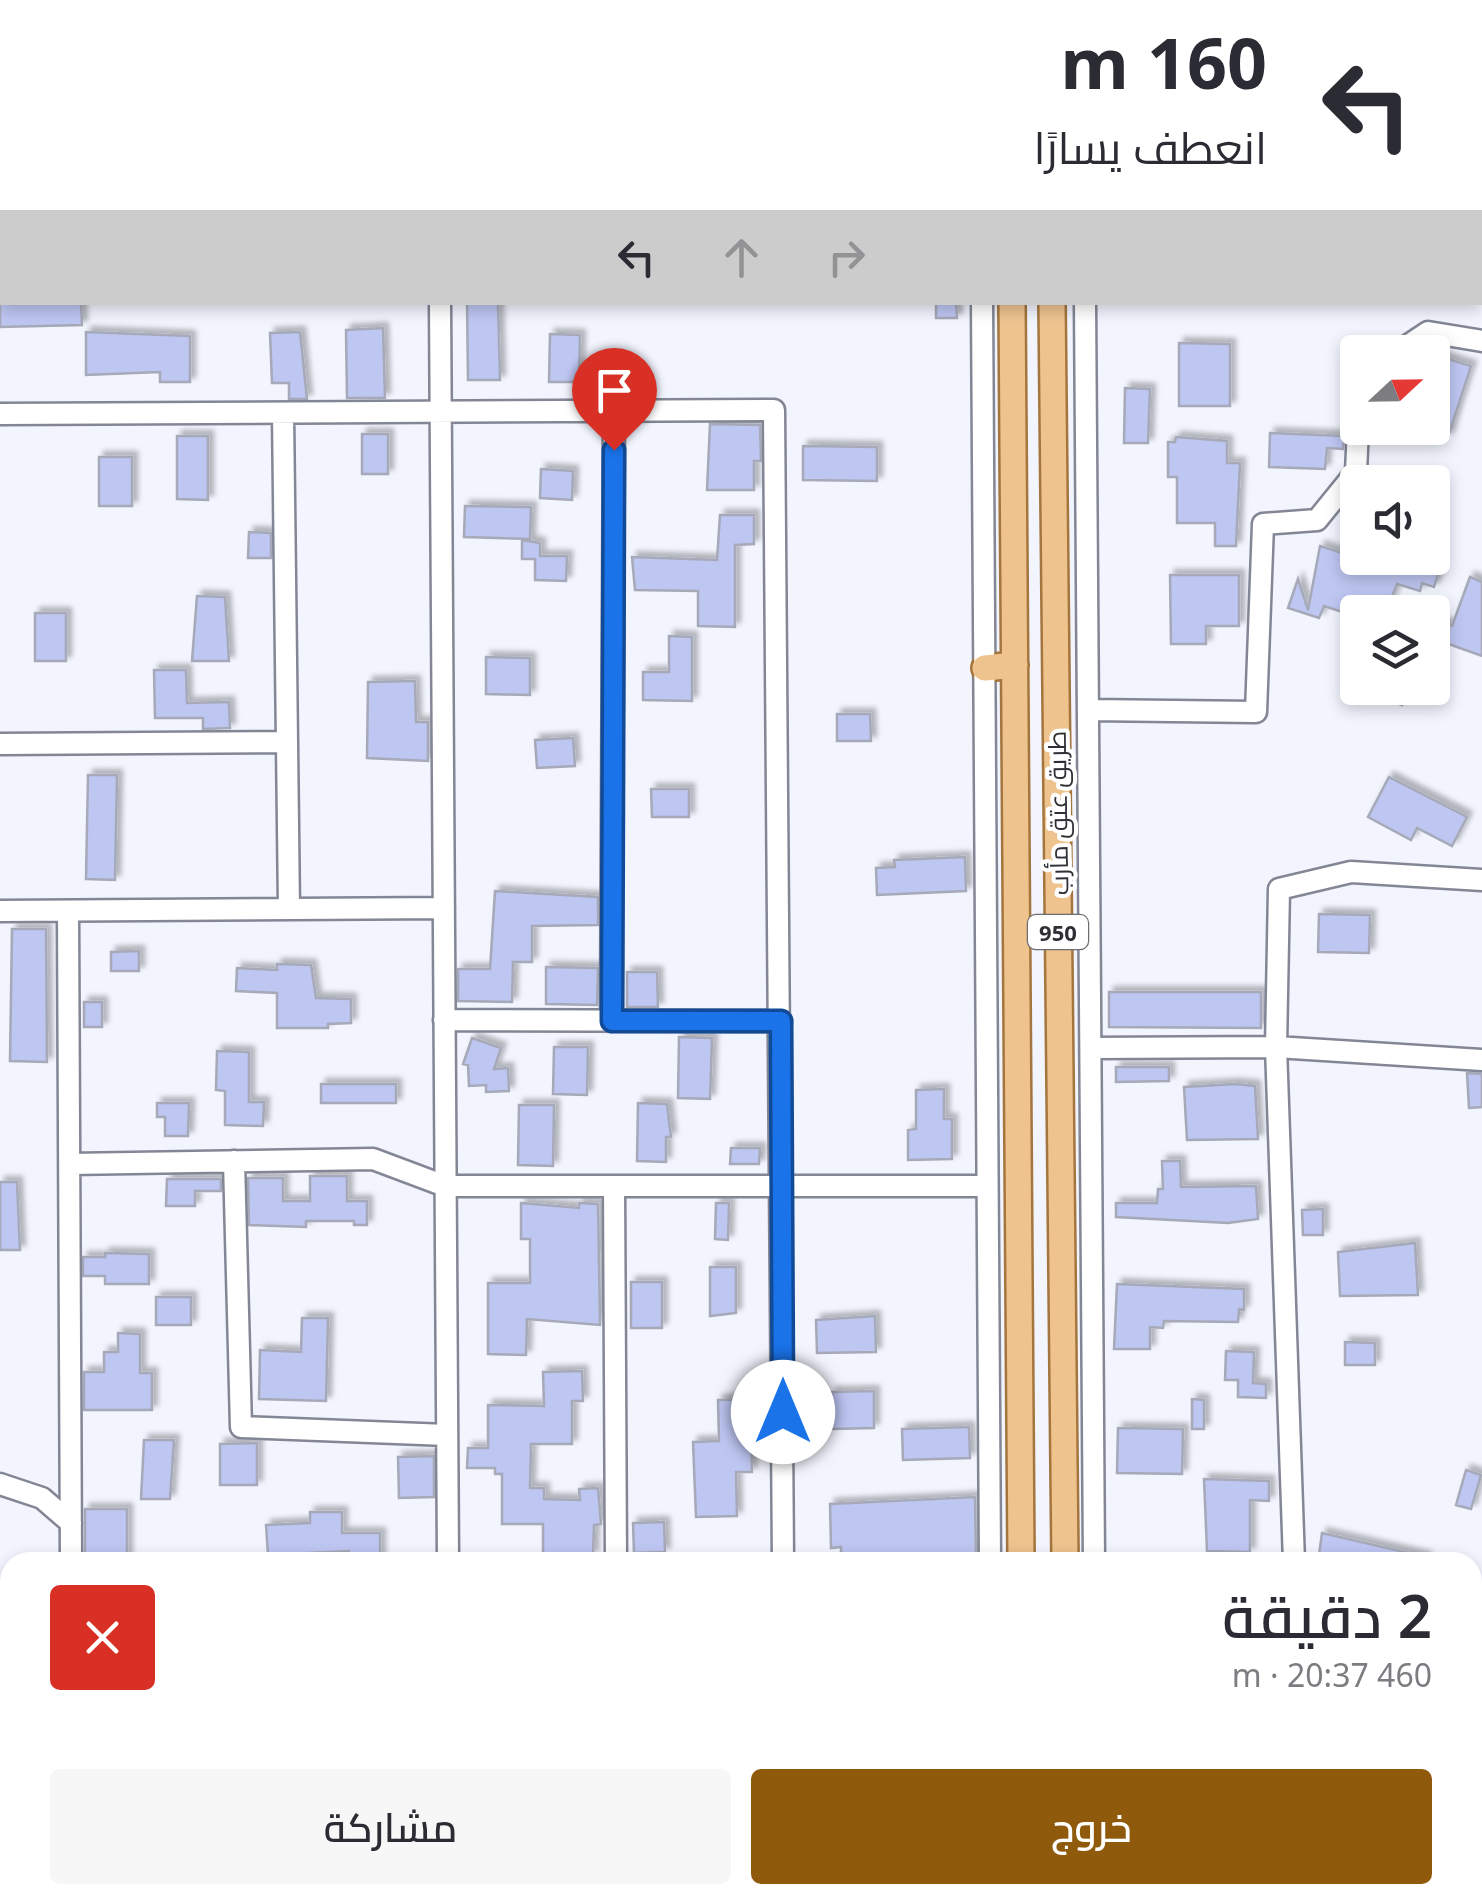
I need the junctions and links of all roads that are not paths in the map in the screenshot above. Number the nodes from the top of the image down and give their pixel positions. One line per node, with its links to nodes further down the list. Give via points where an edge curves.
1 (440, 305): 9 (street)
2 (982, 305): 16 (street)
3 (1012, 305): 14 (main road, طريق عتق مأرب / 950)
4 (1052, 305): 13 (main road, طريق عتق مأرب / 950)
5 (1086, 305): 17 (street)
6 (1450, 336): 7 (street)
7 (1482, 341)
8 (614, 412): 9 (street); 26 (street); 27 (street, via 774,410)
9 (440, 413): 11 (street); 21 (street)
10 (0, 414): 11 (street)
11 (283, 414): 18 (street)
12 (1357, 445): 17 (street, via 1356,472 1317,520 1263,524 1256,712)
13 (1054, 558): 14 (main road); 46 (main road, طريق عتق مأرب / 950)
14 (1014, 562): 15 (main road, طريق عتق مأرب / 950)
15 (1015, 666): 16 (main road); 45 (main road, طريق عتق مأرب / 950)
16 (984, 668): 36 (street)
17 (1088, 710): 29 (street)
18 (287, 742): 19 (street); 22 (street)
19 (0, 744)
20 (1482, 880): 28 (street, via 1351,872 1279,889)
21 (444, 908): 22 (street); 25 (street)
22 (289, 909): 23 (street)
23 (68, 911): 24 (street); 32 (street)
24 (0, 912)
25 (444, 1020): 26 (street); 33 (street)
26 (612, 1021): 27 (street)
27 (781, 1021): 35 (street)
28 (1276, 1047): 29 (street); 30 (street); 48 (street)
29 (1092, 1048): 47 (street)
30 (1482, 1060)
31 (234, 1162): 32 (street); 33 (street, via 373,1159); 37 (street, via 240,1428)
32 (70, 1164): 39 (street)
33 (446, 1186): 34 (street); 37 (street)
34 (614, 1186): 35 (street); 42 (street)
35 (783, 1186): 36 (street); 43 (street)
36 (986, 1186): 44 (street)
37 (447, 1435): 41 (street)
38 (0, 1484): 39 (street, via 42,1498)
39 (71, 1523): 40 (street)
40 (72, 1552)
41 (448, 1552)
42 (616, 1552)
43 (783, 1552)
44 (990, 1552)
45 (1021, 1552)
46 (1065, 1552)
47 (1094, 1552)
48 (1294, 1552)

